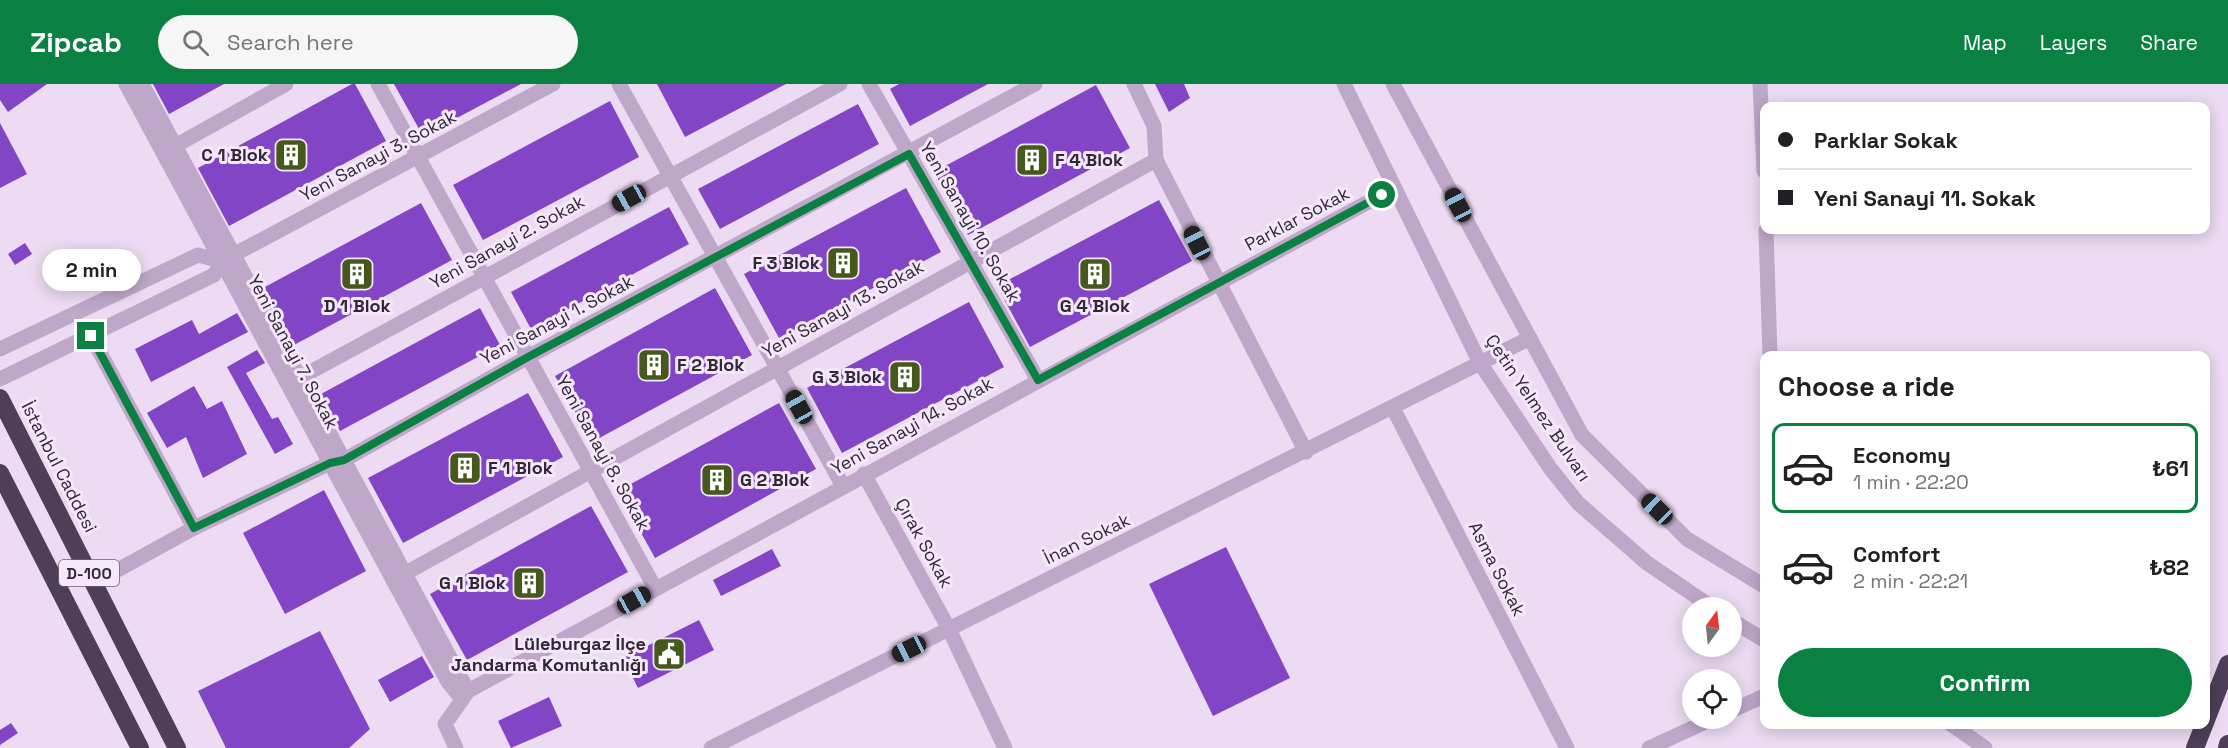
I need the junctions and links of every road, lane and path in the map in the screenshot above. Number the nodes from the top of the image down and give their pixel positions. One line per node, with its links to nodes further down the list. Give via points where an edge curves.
1 (126, 84): 15 (street, Yeni Sanayi 7. Sokak)
2 (142, 84): 15 (street, Yeni Sanayi 7. Sokak)
3 (286, 84): 15 (street)
4 (378, 84): 17 (street, Yeni Sanayi 8. Sokak)
5 (553, 84): 17 (street, Yeni Sanayi 3. Sokak)
6 (619, 84): 19 (street)
7 (840, 84): 19 (street, Yeni Sanayi 2. Sokak)
8 (869, 84): 16 (street, Yeni Sanayi 10. Sokak)
9 (1035, 84): 16 (street, Yeni Sanayi 1. Sokak)
10 (1134, 84): 18 (street, via 1154,126)
11 (1344, 84): 20 (street, Çetin Yelmez Bulvarı)
12 (1394, 84): 28 (street, Çetin Yelmez Bulvarı)
13 (1760, 84): 14 (street)
14 (1761, 102)
15 (169, 149): 23 (street, Yeni Sanayi 7. Sokak)
16 (909, 154): 22 (street, Yeni Sanayi 1. Sokak); 24 (street, Yeni Sanayi 10. Sokak)
17 (418, 156): 23 (street, Yeni Sanayi 3. Sokak); 25 (street, Yeni Sanayi 8. Sokak)
18 (1155, 160): 24 (street, Yeni Sanayi 13. Sokak); 26 (street)
19 (670, 176): 22 (street); 25 (street, Yeni Sanayi 2. Sokak)
20 (1394, 188): 26 (street, Parklar Sokak); 32 (street, Çetin Yelmez Bulvarı)
21 (1766, 234): 30 (street)
22 (716, 257): 31 (street, Yeni Sanayi 1. Sokak); 33 (street)
23 (228, 258): 27 (street, Yeni Sanayi 3. Sokak, via 214,275); 29 (street, via 198,255); 36 (street, Yeni Sanayi 7. Sokak)
24 (970, 262): 33 (street, Yeni Sanayi 13. Sokak); 35 (street, Yeni Sanayi 10. Sokak)
25 (484, 277): 31 (street, Yeni Sanayi 8. Sokak); 36 (street, Yeni Sanayi 2. Sokak)
26 (1218, 284): 35 (street, Yeni Sanayi 14. Sokak); 39 (street)
27 (91, 336): 34 (street, Yeni Sanayi 3. Sokak); 45 (street)
28 (1530, 338): 32 (street, İnan Sokak); 48 (street, Çetin Yelmez Bulvarı, via 1582,435 1687,539)
29 (0, 349)
30 (1770, 351)
31 (528, 357): 40 (street, Yeni Sanayi 1. Sokak); 41 (street, Yeni Sanayi 8. Sokak)
32 (1480, 363): 38 (street, İnan Sokak); 50 (street, Çetin Yelmez Bulvarı, via 1578,503 1647,562)
33 (777, 368): 41 (street, Yeni Sanayi 13. Sokak); 44 (street)
34 (0, 379)
35 (1038, 380): 43 (street, Yeni Sanayi 14. Sokak)
36 (294, 382): 40 (street, Yeni Sanayi 7. Sokak)
37 (0, 398): 47 (highway, İstanbul Caddesi / D-100)
38 (1393, 408): 39 (street, İnan Sokak); 67 (street, Asma Sokak)
39 (1305, 452): 52 (street, İnan Sokak)
40 (337, 461): 45 (street, Yeni Sanayi 1. Sokak); 46 (street, Yeni Sanayi 7. Sokak)
41 (590, 471): 46 (street, Yeni Sanayi 13. Sokak); 49 (street, Yeni Sanayi 8. Sokak)
42 (0, 473): 62 (highway, D-100)
43 (864, 474): 44 (street, Yeni Sanayi 14. Sokak); 52 (street, Çırak Sokak)
44 (843, 486): 49 (street, Yeni Sanayi 14. Sokak)
45 (194, 528): 47 (street, Yeni Sanayi 1. Sokak)
46 (399, 577): 55 (street, Yeni Sanayi 7. Sokak)
47 (94, 583): 63 (highway, İstanbul Caddesi / D-100)
48 (1760, 584)
49 (654, 588): 55 (street, Yeni Sanayi 14. Sokak)
50 (1697, 597)
51 (1742, 627): 53 (street)
52 (949, 630): 65 (street, İnan Sokak); 66 (street, Çırak Sokak)
53 (1760, 638)
54 (2228, 664): 58 (highway)
55 (465, 695): 64 (street, via 446,724)
56 (1760, 698): 57 (street)
57 (1742, 706)
58 (2210, 710)
59 (1690, 729): 68 (street)
60 (1958, 729): 69 (street)
61 (2202, 729): 70 (highway)
62 (140, 748)
63 (177, 748)
64 (456, 748)
65 (711, 748)
66 (1005, 748)
67 (1567, 748)
68 (1649, 748)
69 (1985, 748)
70 (2195, 748)

